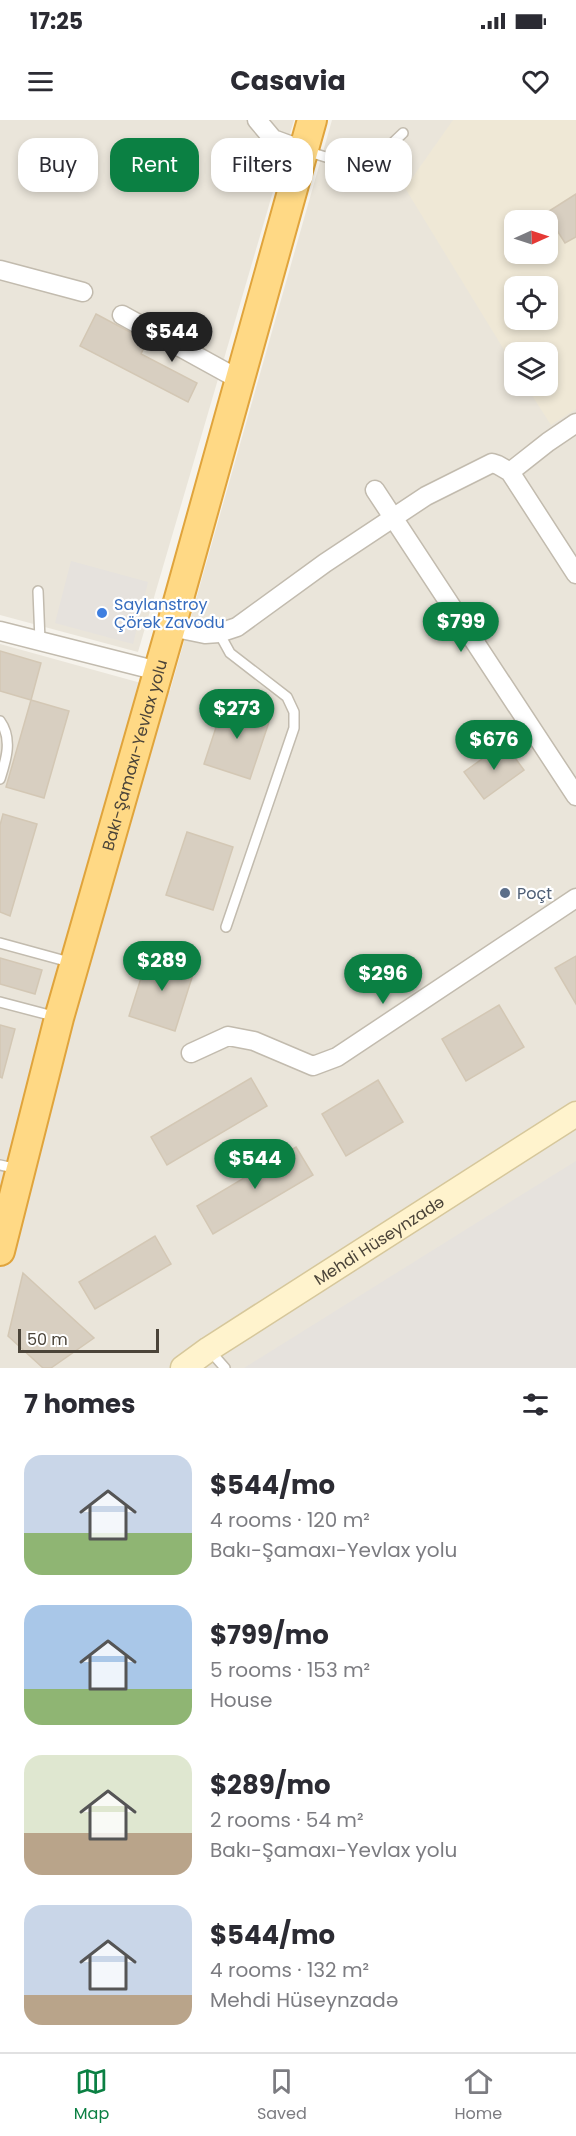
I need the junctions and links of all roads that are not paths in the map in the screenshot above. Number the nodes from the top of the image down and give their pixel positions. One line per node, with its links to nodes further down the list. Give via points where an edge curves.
1 (257, 120): 4 (street)
2 (312, 120): 5 (highway, Bakı-Şamaxı-Yevlax yolu)
3 (403, 133): 6 (lane, via 381,154 355,161 342,162)
4 (272, 138)
5 (307, 138)
6 (313, 153)
7 (291, 192): 11 (highway, Bakı-Şamaxı-Yevlax yolu)
8 (0, 270): 9 (street)
9 (83, 292)
10 (122, 315): 11 (street)
11 (240, 380): 18 (highway, Bakı-Şamaxı-Yevlax yolu)
12 (576, 423): 13 (street)
13 (510, 472): 15 (street, via 492,463 483,466); 16 (street)
14 (375, 490): 15 (street)
15 (393, 518): 20 (street, via 237,627); 25 (street)
16 (576, 574)
17 (38, 591): 21 (lane)
18 (171, 627): 20 (street); 22 (highway, Bakı-Şamaxı-Yevlax yolu)
19 (0, 631): 21 (street)
20 (219, 633): 27 (lane, via 230,653 286,697 294,712 294,728)
21 (40, 641): 22 (street)
22 (158, 671): 29 (highway, Bakı-Şamaxı-Yevlax yolu)
23 (0, 721): 24 (lane, via 8,753)
24 (0, 779)
25 (576, 796)
26 (576, 898): 32 (street, via 337,1057 313,1066 254,1041 228,1036)
27 (226, 927)
28 (0, 943): 29 (lane)
29 (75, 964): 31 (highway, Bakı-Şamaxı-Yevlax yolu)
30 (0, 1002): 31 (lane)
31 (59, 1017): 34 (highway, Bakı-Şamaxı-Yevlax yolu)
32 (191, 1053)
33 (576, 1114): 36 (main road, Mehdi Hüseynzadə)
34 (10, 1167): 35 (highway, Bakı-Şamaxı-Yevlax yolu)
35 (0, 1251)
36 (209, 1349): 37 (main road, Mehdi Hüseynzadə); 38 (lane)
37 (183, 1368)
38 (225, 1368)

